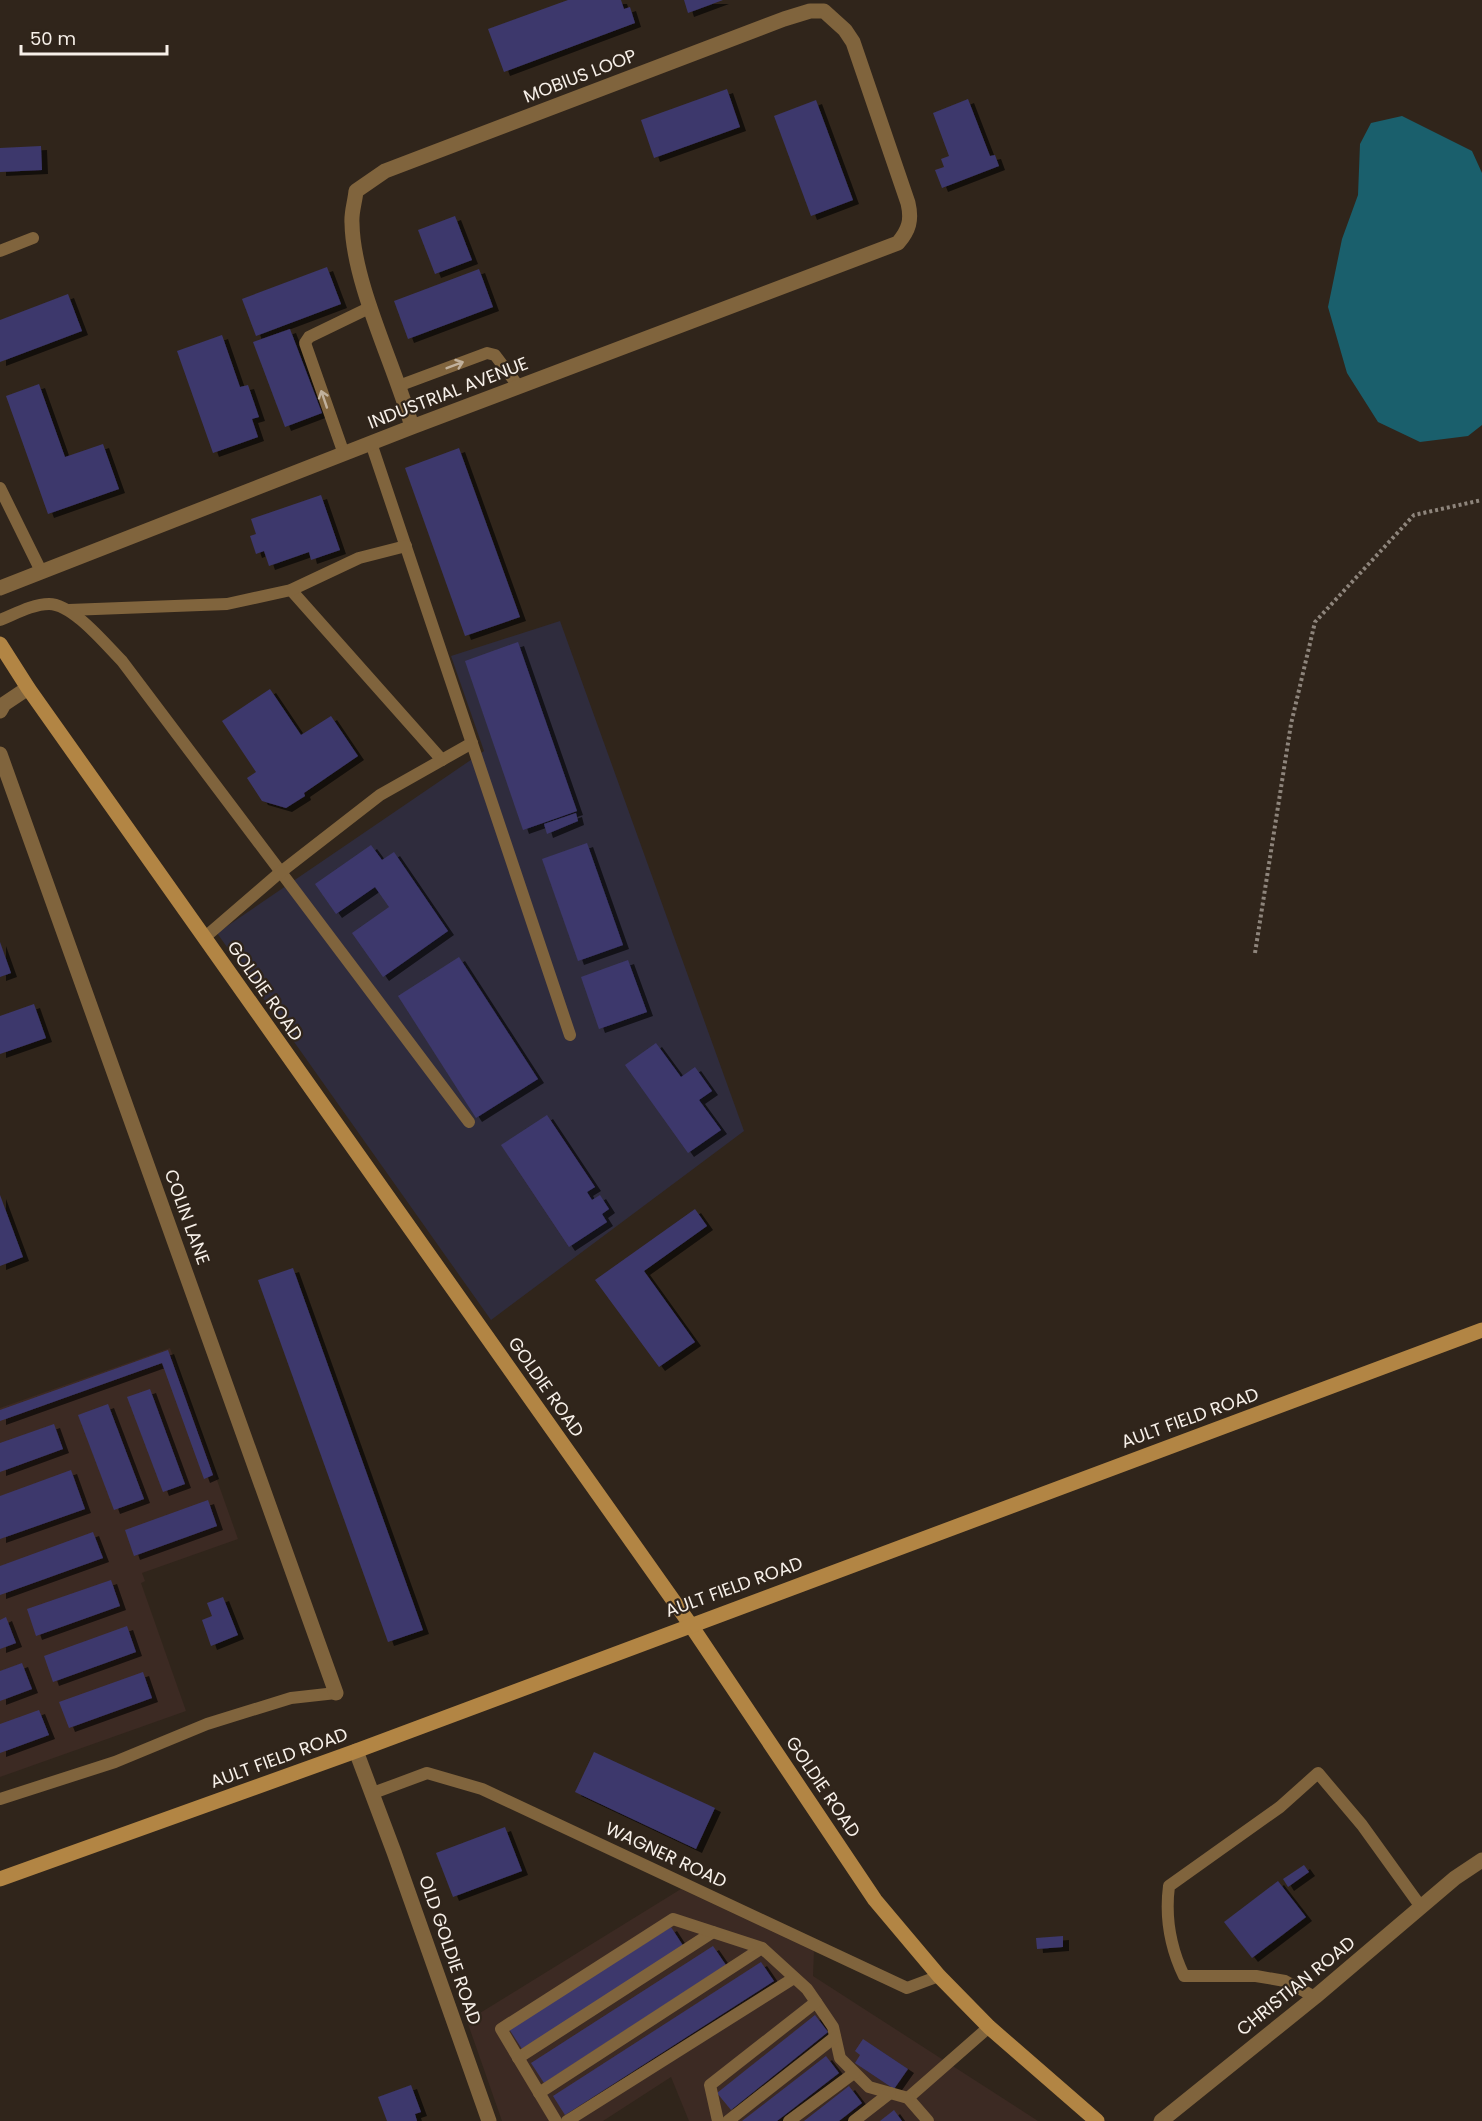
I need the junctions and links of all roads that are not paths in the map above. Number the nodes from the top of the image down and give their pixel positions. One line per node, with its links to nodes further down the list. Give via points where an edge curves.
1 (907, 233): 4 (street, MOBIUS LOOP, via 911,218 908,203 853,42 836,18 824,11 810,11 385,171 356,191 351,223); 6 (street, INDUSTRIAL AVENUE, via 898,243 879,252)
2 (33, 238): 3 (lane)
3 (0, 251)
4 (371, 308): 5 (street, MOBIUS LOOP); 9 (lane, one-way to 4, via 305,344 309,336)
5 (401, 386): 6 (lane, one-way to 6, via 487,353 495,355); 7 (street, MOBIUS LOOP)
6 (519, 387): 7 (street, INDUSTRIAL AVENUE)
7 (412, 427): 8 (street, INDUSTRIAL AVENUE)
8 (371, 443): 9 (street, INDUSTRIAL AVENUE); 11 (lane)
9 (344, 454): 12 (street, INDUSTRIAL AVENUE)
10 (0, 488): 12 (lane)
11 (406, 546): 14 (lane, via 359,558); 20 (lane)
12 (41, 572): 13 (street, INDUSTRIAL AVENUE)
13 (0, 588)
14 (291, 590): 15 (lane, via 228,604); 22 (lane)
15 (69, 610): 16 (lane, via 51,604 28,608); 23 (lane, via 122,661)
16 (0, 620)
17 (0, 644): 18 (street, GOLDIE ROAD)
18 (28, 688): 19 (street); 24 (street, GOLDIE ROAD)
19 (0, 711)
20 (472, 743): 22 (lane); 25 (lane)
21 (0, 754): 29 (street, COLIN LANE)
22 (442, 760): 23 (lane, via 380,795)
23 (281, 872): 24 (lane); 26 (lane)
24 (204, 938): 28 (street, GOLDIE ROAD)
25 (570, 1035)
26 (469, 1122)
27 (1482, 1330): 28 (street, AULT FIELD ROAD)
28 (690, 1624): 30 (street, AULT FIELD ROAD); 38 (street, GOLDIE ROAD, via 875,1900)
29 (336, 1693): 32 (lane, via 291,1698 207,1724 115,1762)
30 (356, 1751): 31 (street); 34 (street, AULT FIELD ROAD)
31 (373, 1793): 38 (lane, WAGNER ROAD, via 427,1773 482,1789 907,1989); 49 (street, OLD GOLDIE ROAD)
32 (0, 1799)
33 (1482, 1860): 35 (street, CHRISTIAN ROAD)
34 (0, 1879)
35 (1421, 1907): 40 (street, CHRISTIAN ROAD); 40 (lane, via 1362,1825 1318,1773 1280,1807 1169,1886 1166,1906 1175,1957 1184,1976 1256,1976 1285,1981)
36 (713, 1932): 37 (lane); 44 (lane); 44 (lane, via 673,1919 501,2029)
37 (762, 1948): 39 (lane); 46 (lane)
38 (939, 1976): 42 (street, GOLDIE ROAD)
39 (794, 1978): 41 (lane); 51 (lane)
40 (1315, 1997): 58 (street, CHRISTIAN ROAD)
41 (816, 2002): 43 (lane, via 833,2027); 52 (lane, via 710,2085)
42 (989, 2027): 48 (lane); 57 (street, GOLDIE ROAD)
43 (835, 2037): 45 (lane, via 840,2058); 53 (lane)
44 (518, 2058): 46 (lane)
45 (854, 2073): 47 (lane, via 869,2087); 54 (lane)
46 (539, 2093): 50 (lane)
47 (890, 2093): 48 (lane); 55 (lane)
48 (908, 2098): 56 (lane)
49 (489, 2121)
50 (556, 2121)
51 (567, 2121)
52 (718, 2121)
53 (728, 2121)
54 (789, 2121)
55 (854, 2121)
56 (927, 2121)
57 (1097, 2121)
58 (1161, 2121)

